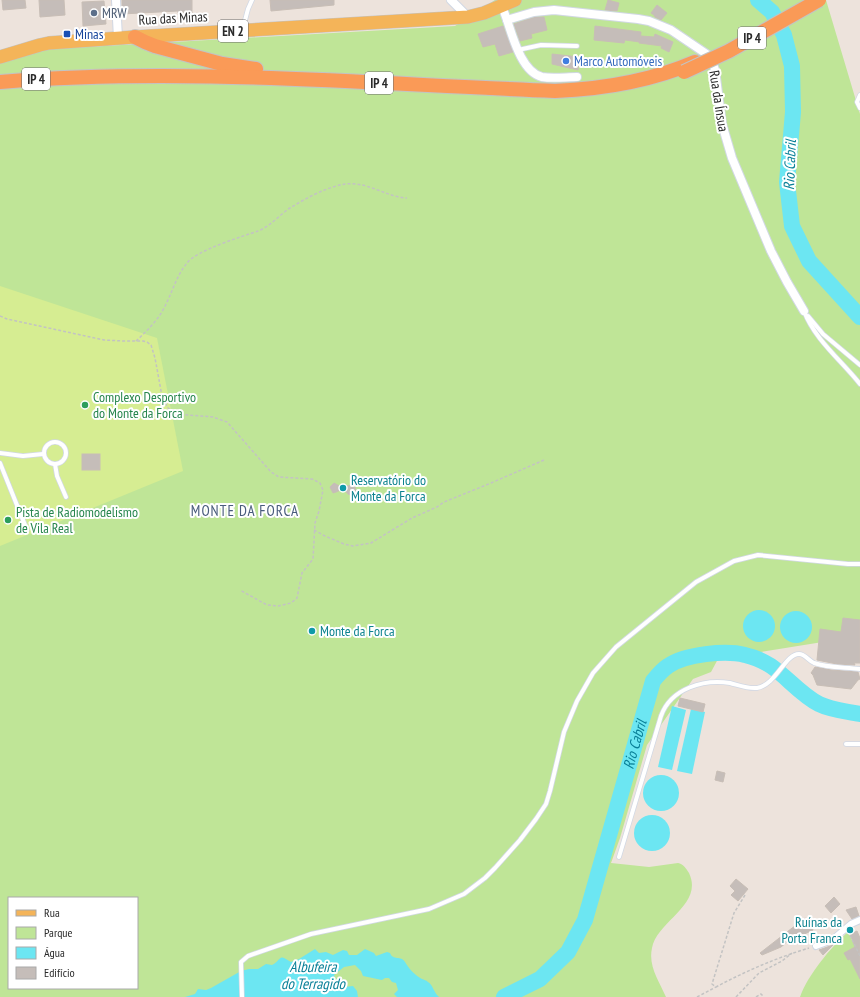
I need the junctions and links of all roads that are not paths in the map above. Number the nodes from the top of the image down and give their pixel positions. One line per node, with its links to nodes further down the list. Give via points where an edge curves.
1 (116, 0): 12 (street)
2 (252, 0): 10 (lane)
3 (451, 0): 8 (street)
4 (515, 0): 7 (main road, Rua das Minas / EN 2)
5 (807, 0): 16 (highway, IP 4)
6 (819, 0): 16 (highway, IP 4, bridge, via 729,51)
7 (502, 6): 8 (main road, Rua das Minas / EN 2); 9 (street)
8 (468, 17): 10 (main road, Rua das Minas / EN 2)
9 (507, 20): 14 (street); 23 (street, Rua da Ínsua, via 534,12 554,10 638,19 671,30 708,55 716,70 722,124 732,158 771,251)
10 (242, 31): 11 (main road, Rua das Minas / EN 2)
11 (135, 37): 12 (main road, Rua das Minas / EN 2); 19 (highway, via 155,46 234,66)
12 (118, 38): 15 (main road, Rua das Minas / EN 2, via 40,45)
13 (577, 46): 14 (lane, via 541,45)
14 (518, 50): 17 (street, via 525,63 539,75 549,78)
15 (0, 57)
16 (683, 70): 19 (highway, IP 4, via 598,88 555,91); 20 (highway, IP 4, via 624,90 564,97 152,82 65,84)
17 (577, 77)
18 (0, 82): 19 (highway, IP 4, via 94,76 193,76)
19 (387, 84)
20 (0, 89)
21 (860, 95): 22 (lane, via 856,102)
22 (860, 108)
23 (804, 311): 24 (lane, via 823,334); 25 (lane, via 819,338)
24 (860, 365)
25 (860, 384)
26 (0, 452): 27 (lane, via 26,456)
27 (43, 454): 29 (lane, via 48,462); 29 (lane, via 44,448 50,442 64,446 66,456 62,462)
28 (0, 463): 31 (lane)
29 (55, 464): 30 (lane)
30 (66, 497)
31 (27, 530)
32 (860, 564): 39 (lane, via 758,555 734,561 696,582 616,646 593,673 577,701 564,732 546,804 524,834 485,878 464,894 429,909 303,936 248,956 242,961 240,968)
33 (860, 669): 36 (lane, via 815,663 800,654 793,656 764,686 755,688 721,682 702,683 686,689 669,702 661,716)
34 (846, 744): 35 (lane)
35 (860, 744)
36 (619, 857)
37 (860, 920): 38 (street, via 832,940)
38 (816, 946)
39 (242, 997)

